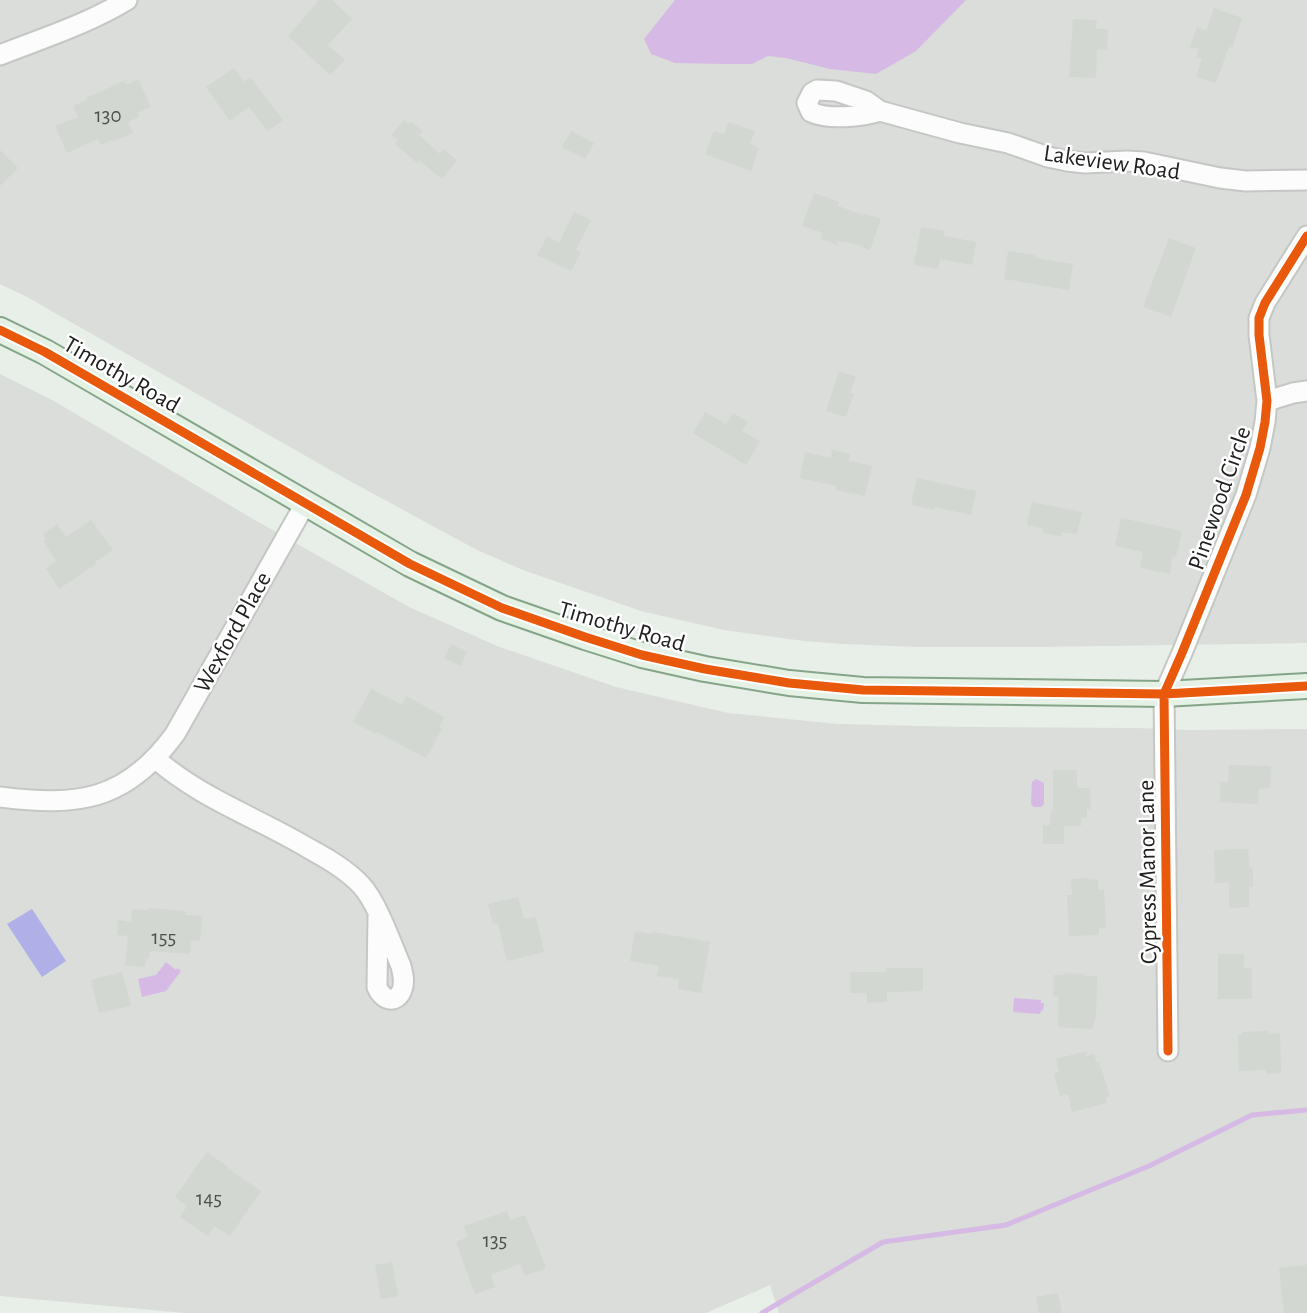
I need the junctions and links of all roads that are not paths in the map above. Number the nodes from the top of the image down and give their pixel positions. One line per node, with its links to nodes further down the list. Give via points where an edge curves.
1 (127, 0): 2 (street, via 81,24)
2 (0, 55)
3 (880, 111): 4 (street, Lakeview Road, via 1067,161 1128,160 1246,181)
4 (1307, 180)
5 (1307, 236): 8 (street, Pinewood Circle, via 1259,318)
6 (0, 330): 9 (main road, Timothy Road)
7 (1307, 391): 8 (street, Pinewood Circle)
8 (1267, 401): 11 (street, Pinewood Circle, via 1246,495)
9 (305, 503): 11 (main road, Timothy Road, via 410,564 502,608 642,655 789,683 863,690); 12 (street, Wexford Place, via 175,734)
10 (1307, 686): 11 (main road, Timothy Road)
11 (1164, 694): 15 (street, Cypress Manor Lane)
12 (156, 759): 13 (street, Wexford Place, via 124,784 95,796 60,801); 14 (street, via 198,789 347,872 370,897)
13 (0, 797)
14 (378, 916)
15 (1168, 1051)

